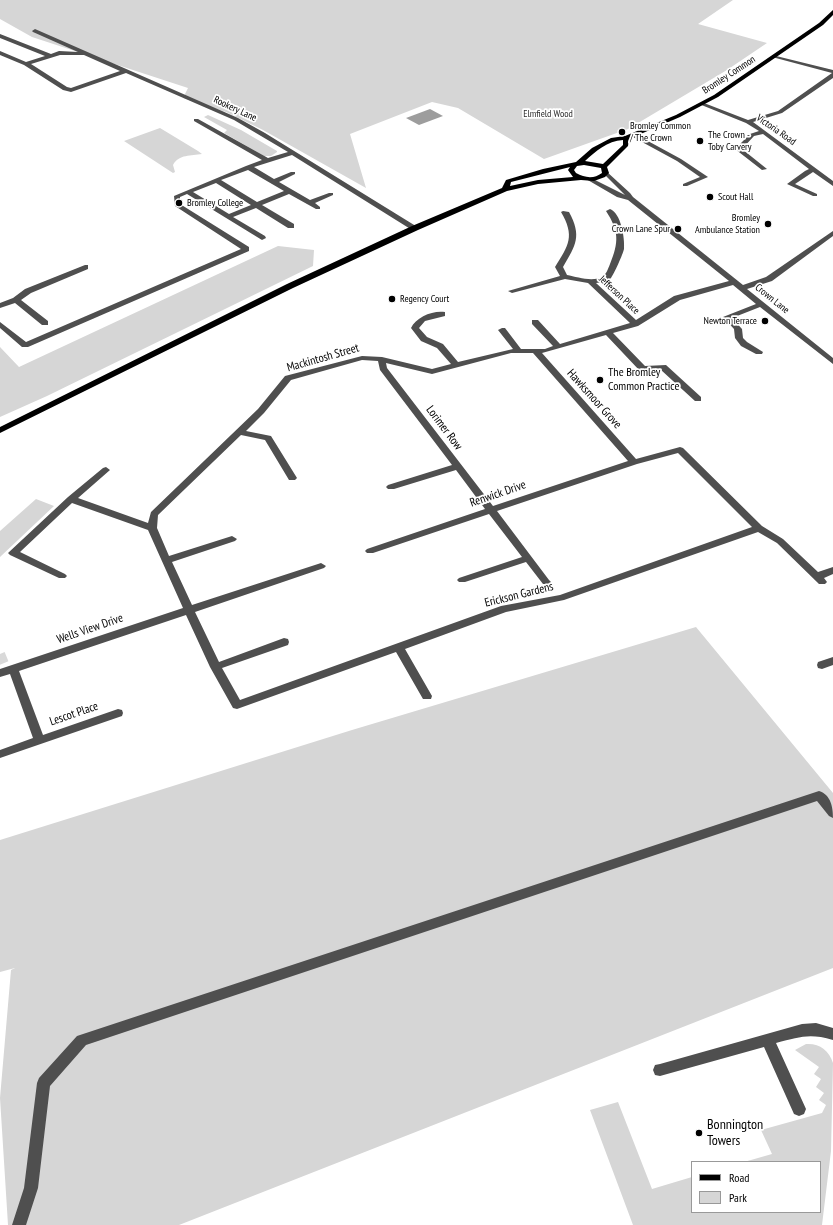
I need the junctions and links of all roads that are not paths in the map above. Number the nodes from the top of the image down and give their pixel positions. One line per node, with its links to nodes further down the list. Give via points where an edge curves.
1 (832, 15): 7 (main road, Bromley Common)
2 (35, 31): 5 (street, Rookery Lane)
3 (0, 36): 6 (street)
4 (0, 53): 8 (street)
5 (87, 54): 6 (street, via 59,53); 9 (street, Rookery Lane)
6 (51, 56): 8 (street)
7 (774, 56): 10 (street); 11 (main road, Bromley Common)
8 (26, 64): 9 (street, via 71,90)
9 (125, 71): 17 (street, Rookery Lane, via 236,119)
10 (833, 73): 13 (street, via 780,112)
11 (702, 104): 13 (street, Victoria Road); 15 (main road, Bromley Common)
12 (196, 120): 18 (street)
13 (748, 122): 14 (street, Victoria Road)
14 (764, 132): 21 (street, via 752,135 738,148); 23 (street, Victoria Road)
15 (633, 135): 16 (main road, Bromley Common); 30 (street, via 705,177)
16 (626, 138): 19 (main road, Bromley Common, via 613,139 594,149); 22 (main road, via 626,145)
17 (292, 153): 18 (street); 44 (street, Rookery Lane)
18 (268, 161): 20 (street)
19 (576, 164): 22 (main road, via 594,163); 25 (main road, via 571,172); 31 (main road, via 508,181)
20 (248, 167): 27 (street); 28 (street)
21 (764, 169)
22 (605, 170): 26 (main road, via 600,177); 36 (street)
23 (814, 170): 29 (street, Victoria Road); 35 (street, via 790,184)
24 (293, 173): 28 (street)
25 (580, 178): 26 (main road); 31 (main road, via 538,182)
26 (589, 179): 36 (street, via 619,196)
27 (216, 180): 33 (street); 38 (street)
28 (273, 182): 32 (street)
29 (833, 184)
30 (685, 185)
31 (505, 190): 44 (main road)
32 (289, 191): 37 (street); 38 (street)
33 (188, 192): 42 (street); 59 (street, via 177,196 177,205 246,249 25,345)
34 (331, 194): 37 (street)
35 (815, 195)
36 (630, 198): 50 (street)
37 (310, 204): 39 (street)
38 (257, 205): 42 (street); 43 (street)
39 (318, 208)
40 (610, 211): 49 (street, via 619,226 620,249 608,276 602,280)
41 (565, 212): 48 (street, via 574,228 575,238 570,253 559,266)
42 (228, 217): 46 (street)
43 (290, 226)
44 (415, 228): 71 (main road, via 290,286)
45 (833, 233): 51 (street, Crown Lane, via 769,279)
46 (262, 238)
47 (85, 267): 53 (street, via 28,291)
48 (564, 277): 49 (street); 52 (street)
49 (590, 281): 60 (street, Jefferson Place)
50 (735, 282): 51 (street); 60 (street, Mackintosh Street, via 677,298)
51 (743, 288): 54 (street, Crown Lane)
52 (512, 291)
53 (16, 300): 55 (street); 58 (street)
54 (762, 304): 66 (street, via 728,317 738,329 739,338 744,344); 68 (street, Crown Lane)
55 (0, 306)
56 (442, 314): 69 (street, via 423,319 416,328 422,338 440,346)
57 (535, 322): 63 (street)
58 (46, 323)
59 (0, 324)
60 (635, 324): 62 (street, Mackintosh Street)
61 (502, 330): 64 (street)
62 (608, 333): 63 (street, Mackintosh Street); 70 (street, via 643,369 663,367)
63 (558, 347): 65 (street, Mackintosh Street)
64 (518, 350): 65 (street, Mackintosh Street); 69 (street, Mackintosh Street)
65 (535, 351): 73 (street, Hawksmoor Grove)
66 (759, 352)
67 (382, 359): 69 (street, Mackintosh Street, via 432,372); 72 (street, Mackintosh Street, via 362,358 288,378); 74 (street, Lorimer Row, via 383,368)
68 (833, 362)
69 (457, 366)
70 (698, 399)
71 (0, 430)
72 (240, 432): 76 (street, via 268,438); 80 (street, Mackintosh Street, via 154,514)
73 (634, 462): 79 (street, Renwick Drive); 81 (street, via 680,450)
74 (458, 466): 77 (street); 79 (street, Lorimer Row)
75 (106, 470): 78 (street)
76 (292, 478)
77 (391, 487)
78 (70, 499): 80 (street); 88 (street, via 13,553)
79 (491, 510): 83 (street, Renwick Drive); 84 (street, Lorimer Row)
80 (152, 528): 85 (street)
81 (759, 528): 87 (street, via 780,541 819,579); 93 (street, Erickson Gardens, via 562,598 506,609)
82 (232, 539): 85 (street)
83 (370, 551)
84 (528, 558): 89 (street); 90 (street, Lorimer Row)
85 (166, 560): 91 (street)
86 (321, 566): 91 (street)
87 (833, 570)
88 (62, 576)
89 (462, 580)
90 (546, 582)
91 (188, 610): 96 (street, Erickson Gardens); 97 (street, Wells View Drive)
92 (284, 642): 96 (street)
93 (399, 648): 96 (street, Erickson Gardens, via 238,705); 99 (street)
94 (833, 661): 95 (street)
95 (822, 665)
96 (215, 667)
97 (13, 669): 98 (street, Wells View Drive); 101 (street, Lescot Place)
98 (0, 673)
99 (427, 696)
100 (118, 713): 101 (street, Lescot Place)
101 (39, 740): 102 (street, Lescot Place)
102 (0, 754)
103 (833, 813): 108 (street, via 819,796 82,1040 44,1083 31,1188)
104 (833, 1034): 105 (street, via 816,1029 802,1030)
105 (768, 1040): 106 (street); 107 (street)
106 (660, 1070)
107 (799, 1109)
108 (19, 1225)

